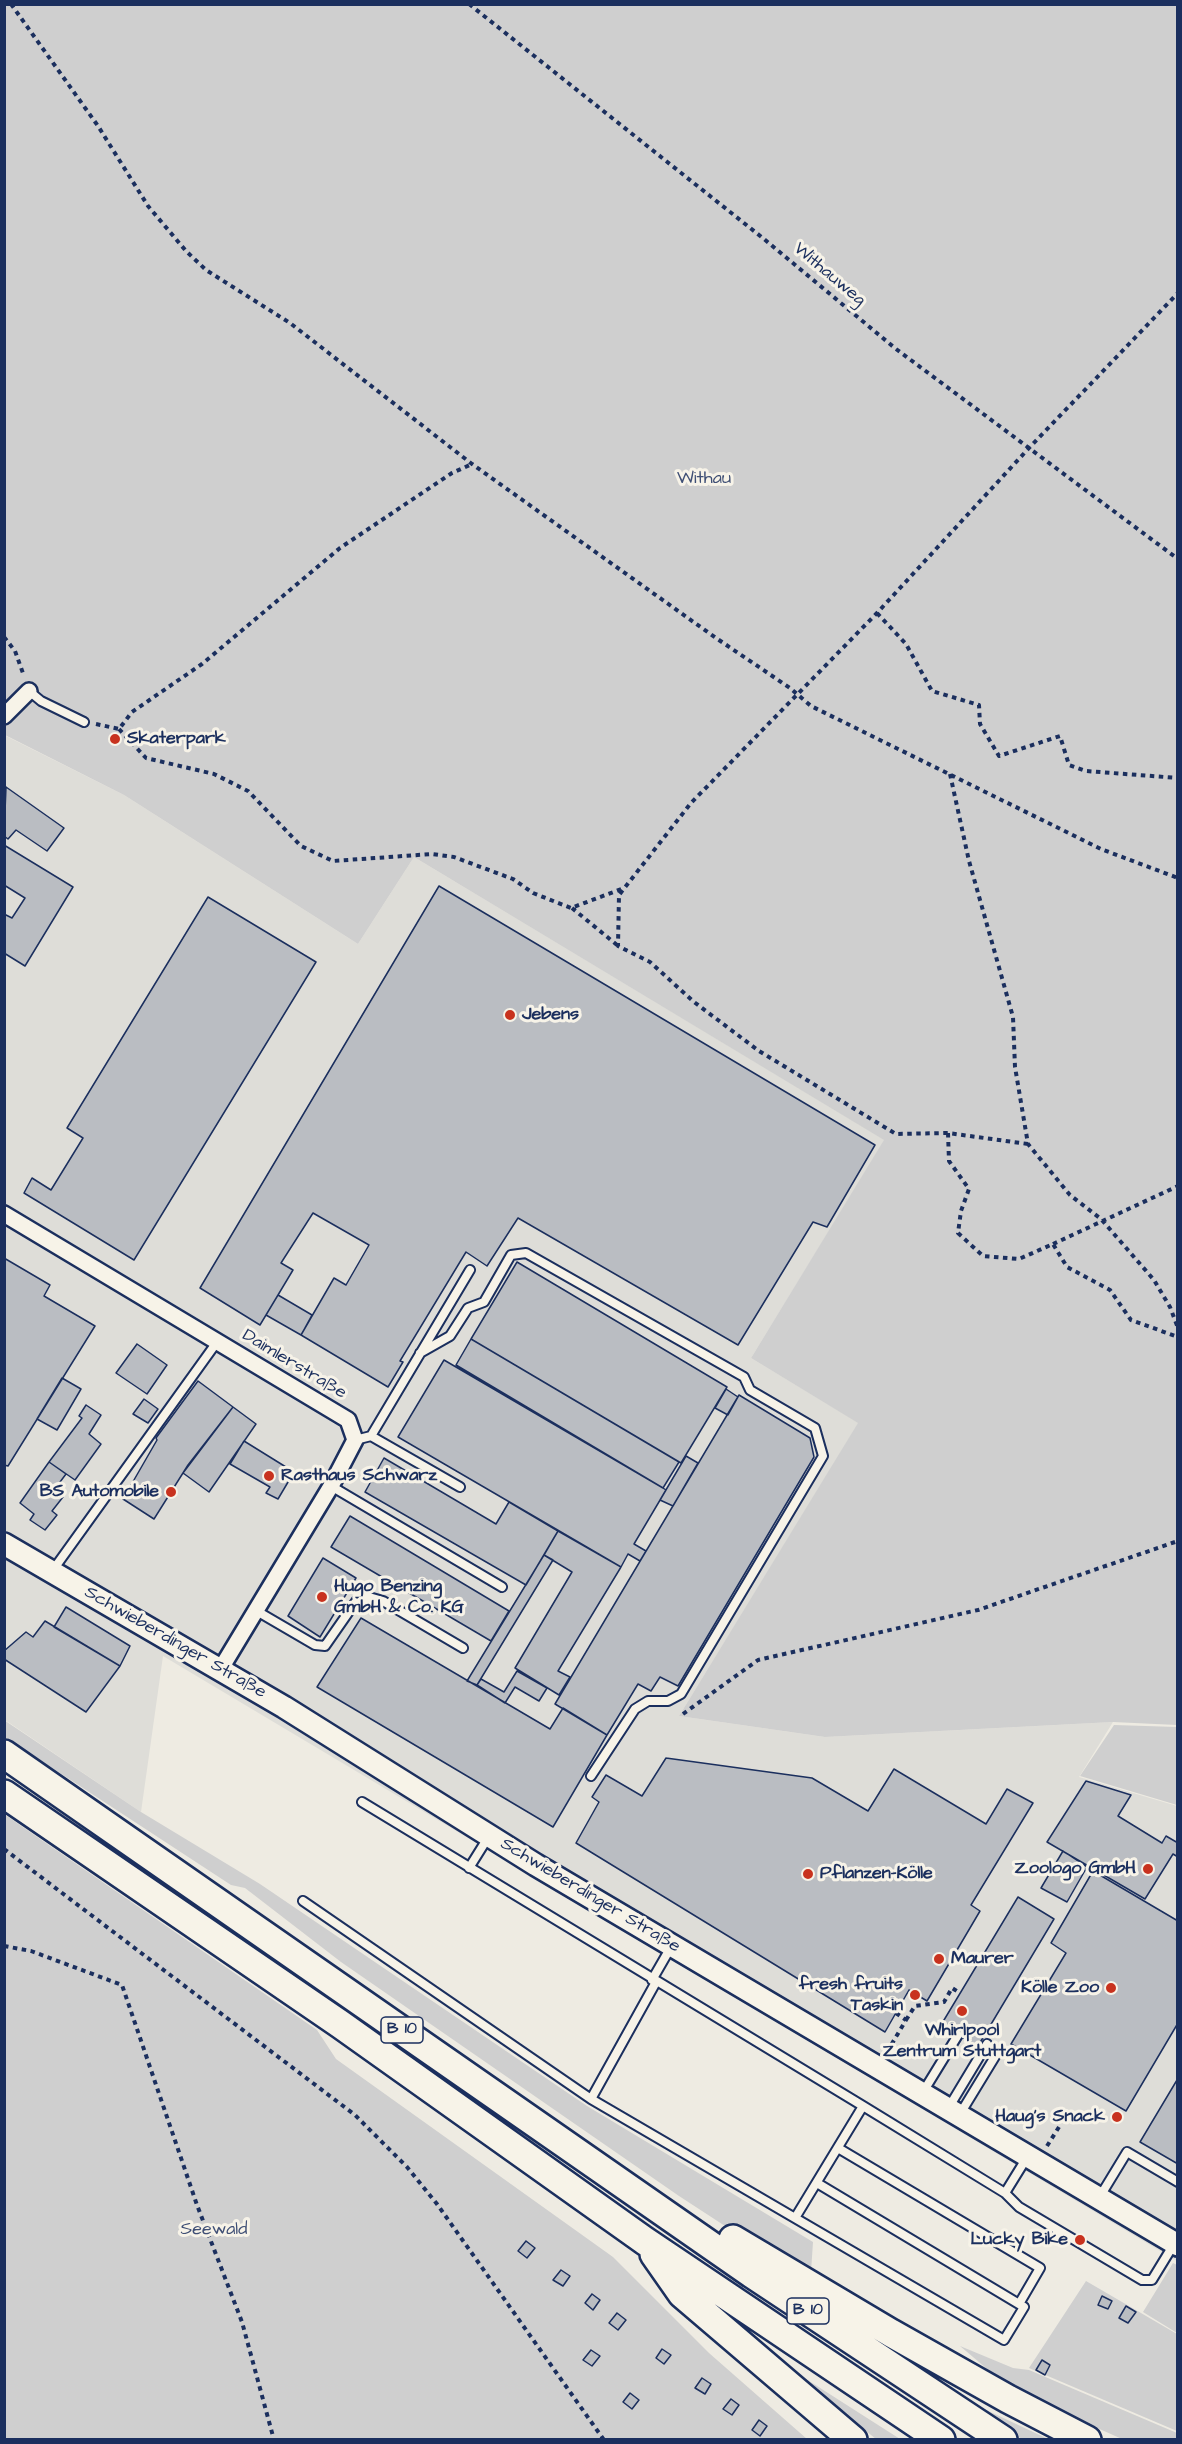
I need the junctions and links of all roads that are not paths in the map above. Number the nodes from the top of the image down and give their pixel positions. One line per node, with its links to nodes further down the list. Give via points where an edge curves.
1 (29, 691): 2 (street); 3 (lane)
2 (4, 716)
3 (84, 722)
4 (4, 1214): 6 (street, Daimlerstraße)
5 (470, 1270): 7 (lane)
6 (217, 1342): 9 (street, Daimlerstraße, via 348,1420); 13 (lane)
7 (420, 1353): 8 (lane); 19 (lane, via 450,1336 468,1308 484,1302 511,1255 526,1253 744,1377 750,1390 815,1428 823,1456 681,1694 668,1701 648,1701 635,1709)
8 (371, 1436): 9 (lane); 11 (lane)
9 (355, 1440): 10 (street)
10 (331, 1486): 14 (lane); 15 (street)
11 (460, 1487)
12 (4, 1544): 13 (street, Schwieberdinger Straße)
13 (52, 1571): 17 (street, Schwieberdinger Straße)
14 (502, 1587)
15 (255, 1610): 16 (lane, via 315,1645 325,1646 357,1600 369,1597 383,1601); 17 (street)
16 (463, 1648)
17 (220, 1670): 22 (street, Schwieberdinger Straße)
18 (4, 1754): 36 (highway, B 10)
19 (591, 1776)
20 (4, 1794): 42 (highway, B 10)
21 (362, 1802): 23 (lane)
22 (489, 1835): 23 (lane); 25 (street, Schwieberdinger Straße)
23 (469, 1868): 26 (lane)
24 (303, 1901): 31 (lane)
25 (672, 1945): 26 (lane); 30 (street, Schwieberdinger Straße)
26 (654, 1981): 31 (lane); 32 (lane)
27 (958, 2035): 30 (lane)
28 (987, 2044): 33 (lane)
29 (999, 2050): 33 (lane)
30 (922, 2093): 33 (street, Schwieberdinger Straße)
31 (591, 2099): 41 (lane)
32 (863, 2106): 34 (lane); 39 (lane)
33 (953, 2112): 35 (street, Schwieberdinger Straße)
34 (838, 2148): 38 (lane); 44 (lane, via 1040,2268)
35 (1028, 2156): 39 (lane); 40 (street, Schwieberdinger Straße)
36 (616, 2178): 47 (highway, B 10, via 752,2274); 48 (highway, B 10, via 672,2200 891,2333)
37 (1178, 2182): 40 (lane, via 1127,2152)
38 (817, 2183): 41 (lane); 44 (lane)
39 (1005, 2193): 43 (lane, via 1019,2207 1142,2280 1152,2280)
40 (1098, 2198): 43 (street, Schwieberdinger Straße)
41 (795, 2218): 44 (lane, via 1004,2340 1024,2307)
42 (645, 2241): 45 (highway, B 10, via 682,2294); 46 (highway, B 10)
43 (1176, 2244)
44 (1018, 2304)
45 (853, 2439)
46 (941, 2439)
47 (1003, 2439)
48 (1087, 2439)

